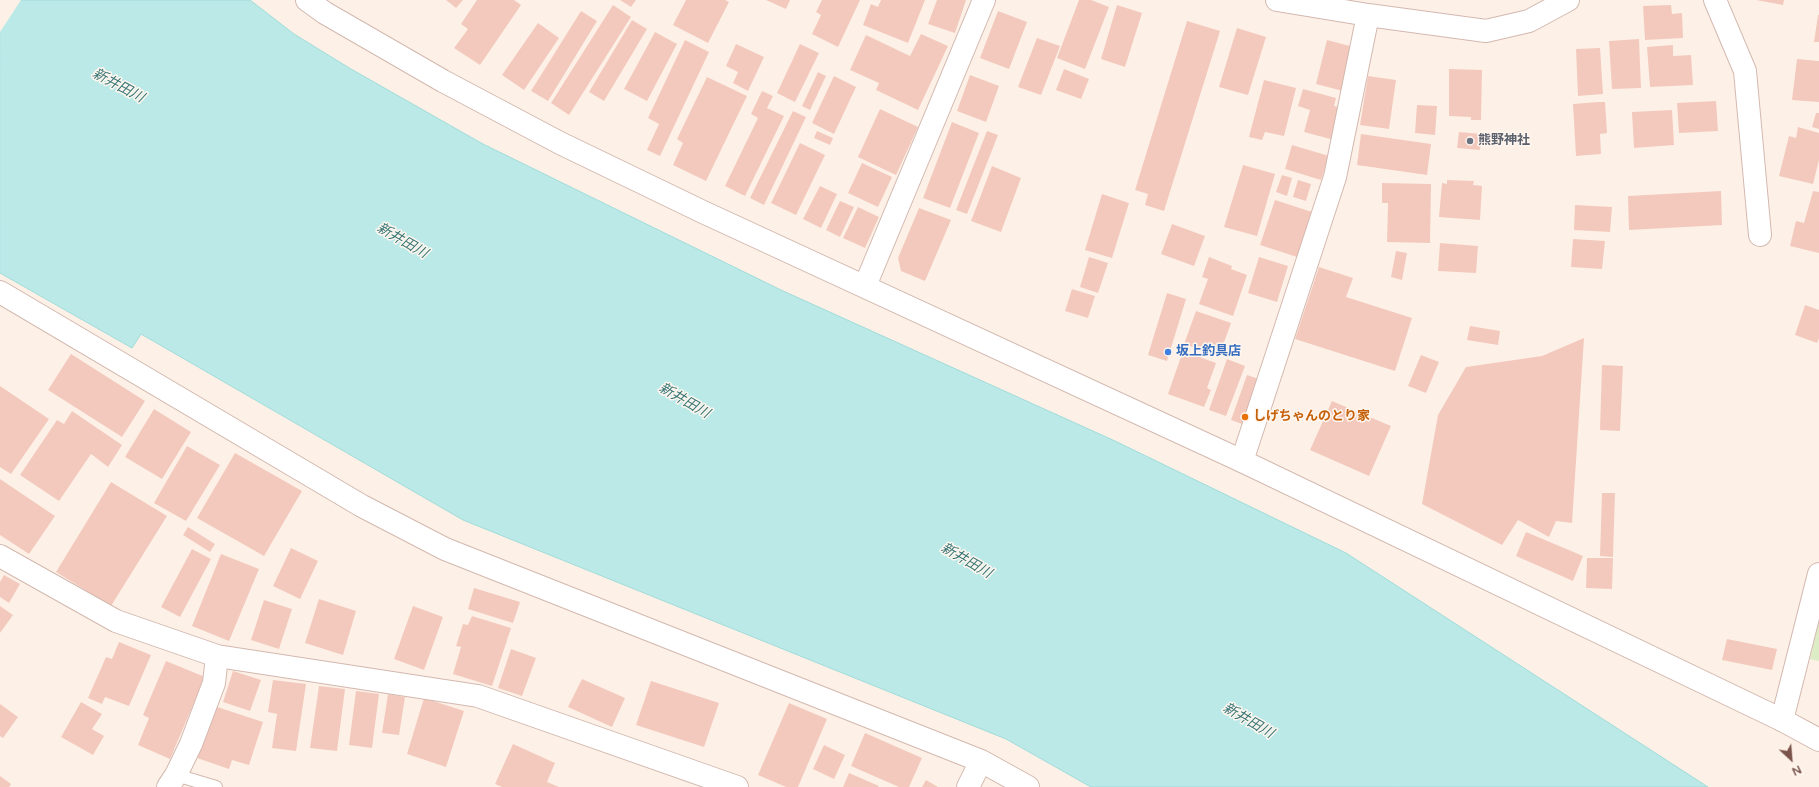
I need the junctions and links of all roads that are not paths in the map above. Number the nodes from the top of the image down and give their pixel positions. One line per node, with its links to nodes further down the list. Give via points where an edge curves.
1 (307, 0): 8 (street, via 443,81 560,143)
2 (984, 0): 8 (street)
3 (1277, 0): 6 (street)
4 (1568, 0): 6 (street, via 1529,21 1486,31)
5 (1715, 0): 7 (street, via 1745,71)
6 (1368, 15): 10 (street, via 1335,177)
7 (1760, 235)
8 (865, 286): 10 (street)
9 (0, 292): 16 (street, via 362,506 445,549)
10 (1242, 461): 14 (street)
11 (0, 556): 13 (street, via 116,621)
12 (1819, 574): 14 (street)
13 (217, 656): 17 (street, via 214,683 191,744); 19 (street, via 478,696)
14 (1782, 720): 15 (street)
15 (1819, 740)
16 (981, 761): 20 (street); 21 (street)
17 (172, 781): 18 (lane)
18 (216, 787)
19 (737, 787)
20 (968, 787)
21 (1028, 787)

